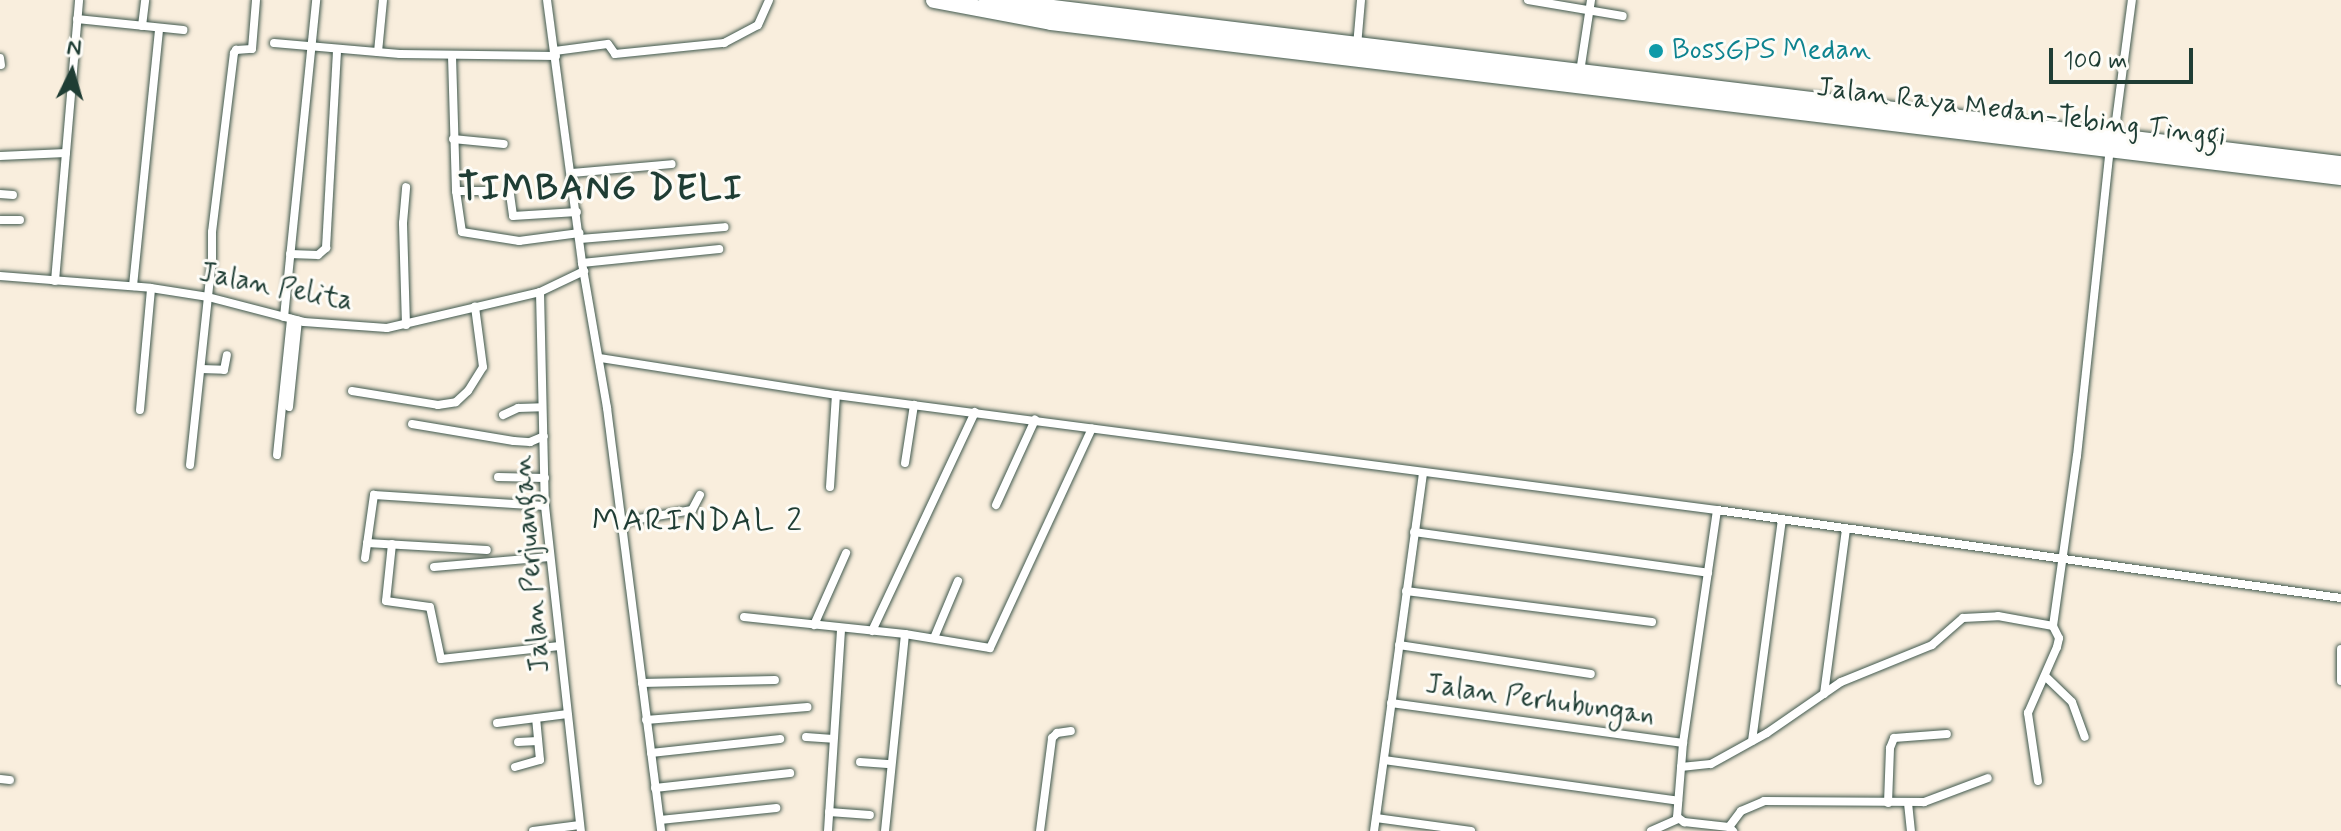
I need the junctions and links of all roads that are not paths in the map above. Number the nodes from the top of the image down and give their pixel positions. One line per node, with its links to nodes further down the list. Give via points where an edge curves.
1 (79, 0): 15 (street)
2 (145, 0): 16 (street)
3 (256, 0): 56 (street, via 252,49 234,53)
4 (316, 0): 21 (street)
5 (383, 0): 23 (street)
6 (547, 0): 24 (street)
7 (769, 0): 24 (street, via 758,25 724,43 615,54 608,44)
8 (934, 0): 30 (highway, Jalan Raya Medan-Tebing Tinggi, via 1024,19)
9 (987, 0): 20 (highway, Jalan Raya Medan-Tebing Tinggi)
10 (1361, 0): 20 (street)
11 (1528, 0): 13 (street)
12 (2132, 0): 30 (street)
13 (1590, 4): 14 (street); 28 (street)
14 (1623, 16)
15 (77, 19): 16 (street); 32 (street)
16 (142, 26): 17 (street)
17 (159, 29): 18 (street); 53 (street)
18 (183, 30)
19 (274, 43): 21 (street)
20 (1357, 46): 28 (highway, Jalan Raya Medan-Tebing Tinggi)
21 (312, 48): 22 (street); 49 (street)
22 (337, 51): 23 (street); 49 (street, via 326,248 318,255)
23 (378, 52): 25 (street)
24 (555, 54): 25 (street); 36 (street)
25 (452, 56): 29 (street)
26 (0, 58): 27 (street)
27 (1, 65)
28 (1580, 72): 30 (highway, Jalan Raya Medan-Tebing Tinggi)
29 (453, 139): 31 (street); 39 (street)
30 (2112, 142): 35 (highway, Jalan Raya Medan-Tebing Tinggi); 97 (street)
31 (504, 144)
32 (66, 153): 33 (street); 52 (street)
33 (0, 156)
34 (672, 164): 36 (street)
35 (2337, 170)
36 (572, 173): 43 (street)
37 (406, 187): 59 (street)
38 (509, 187): 43 (street, via 513,216)
39 (456, 191): 40 (street); 47 (street, via 458,221 465,234 519,241)
40 (485, 191)
41 (0, 194): 42 (street)
42 (13, 195)
43 (577, 212): 47 (street)
44 (0, 220): 45 (street)
45 (20, 220)
46 (725, 227): 47 (street)
47 (580, 236): 50 (street)
48 (719, 249): 50 (street, Jalan Pelita)
49 (290, 254): 58 (street)
50 (583, 267): 55 (street, Jalan Pelita); 61 (street)
51 (0, 276): 52 (street, Jalan Pelita)
52 (55, 281): 53 (street, Jalan Pelita)
53 (133, 286): 54 (street, Jalan Pelita)
54 (151, 288): 56 (street, Jalan Pelita); 68 (street)
55 (540, 292): 57 (street, Jalan Pelita); 67 (street, Jalan Perjuangan)
56 (208, 297): 58 (street, Jalan Pelita); 62 (street)
57 (475, 307): 59 (street, Jalan Pelita); 63 (street, via 483,367 456,402 438,405)
58 (291, 319): 59 (street, Jalan Pelita, via 372,328); 66 (street); 75 (street)
59 (406, 325)
60 (227, 355): 62 (street, via 224,370)
61 (600, 358): 64 (street); 87 (street)
62 (201, 369): 77 (street)
63 (352, 391)
64 (836, 395): 65 (street); 81 (street)
65 (914, 405): 69 (street); 76 (street)
66 (289, 407)
67 (542, 407): 70 (street); 74 (street, Jalan Perjuangan)
68 (140, 410)
69 (975, 412): 71 (street); 109 (street)
70 (503, 415)
71 (1035, 420): 73 (street); 83 (street)
72 (412, 424): 74 (street, via 514,441)
73 (1092, 428): 78 (street); 111 (street, via 993,646 978,649)
74 (544, 436): 80 (street, Jalan Perjuangan)
75 (277, 455)
76 (905, 463)
77 (190, 465)
78 (1423, 472): 85 (street); 89 (street)
79 (498, 477): 80 (street)
80 (545, 478): 84 (street, Jalan Perjuangan)
81 (830, 487)
82 (700, 495): 87 (street, via 692,510)
83 (996, 505)
84 (545, 506): 90 (street, via 374,495); 95 (street, Jalan Perjuangan)
85 (1717, 510): 86 (street); 100 (street)
86 (1782, 519): 88 (street); 134 (street)
87 (621, 522): 119 (street)
88 (1846, 529): 97 (street); 120 (street)
89 (1414, 532): 100 (street); 102 (street)
90 (367, 543): 91 (street); 96 (street)
91 (392, 544): 92 (street); 113 (street, via 386,601 430,607 441,659)
92 (456, 548): 93 (street); 99 (street)
93 (487, 550)
94 (846, 553): 106 (street)
95 (550, 557): 99 (street); 113 (street, Jalan Perjuangan)
96 (365, 558)
97 (2063, 558): 103 (street); 107 (street)
98 (434, 567): 99 (street)
99 (458, 567)
100 (1708, 573): 136 (street)
101 (958, 581): 111 (street)
102 (1406, 591): 105 (street); 112 (street)
103 (2341, 598)
104 (744, 617): 106 (street)
105 (1652, 622)
106 (814, 625): 108 (street)
107 (2053, 626): 116 (street, via 2058,643); 120 (street, via 1971,615 1932,645)
108 (841, 628): 109 (street); 132 (street)
109 (872, 631): 110 (street)
110 (905, 634): 111 (street); 140 (street)
111 (934, 638)
112 (1399, 645): 115 (street); 121 (street)
113 (559, 646): 123 (street, Jalan Perjuangan)
114 (2341, 649): 118 (street)
115 (1591, 674)
116 (2045, 676): 130 (street, via 2072,702); 145 (street, via 2028,713)
117 (775, 680): 119 (street)
118 (2341, 681)
119 (642, 683): 125 (street)
120 (1824, 694): 134 (street)
121 (1391, 703): 136 (street, Jalan Perhubungan); 138 (street)
122 (807, 707): 125 (street)
123 (567, 714): 124 (street); 156 (street, Jalan Perjuangan)
124 (536, 718): 126 (street); 133 (street)
125 (646, 720): 137 (street)
126 (497, 723)
127 (1071, 731): 163 (street, via 1052,738)
128 (1947, 734): 148 (street, via 1894,738)
129 (806, 737): 132 (street)
130 (2085, 737)
131 (780, 739): 137 (street)
132 (833, 739): 151 (street)
133 (538, 741): 135 (street); 141 (street, via 539,761)
134 (1752, 741): 142 (street, via 1702,767)
135 (518, 742)
136 (1683, 743): 142 (street)
137 (651, 753): 146 (street)
138 (1384, 760): 147 (street); 153 (street)
139 (860, 762): 140 (street)
140 (891, 764): 162 (street)
141 (515, 767)
142 (1681, 767): 147 (street)
143 (790, 773): 146 (street)
144 (1988, 778): 149 (street)
145 (2038, 781)
146 (655, 788): 155 (street)
147 (1678, 801): 154 (street)
148 (1888, 803): 149 (street); 158 (street, via 1764,801 1741,811)
149 (1908, 803): 167 (street)
150 (776, 808): 155 (street)
151 (829, 812): 152 (street); 161 (street)
152 (870, 815)
153 (1376, 818): 164 (street); 165 (street)
154 (1678, 819): 157 (street); 166 (street)
155 (660, 820): 160 (street)
156 (581, 828): 159 (street)
157 (1709, 828): 158 (street)
158 (1731, 829)
159 (533, 831)
160 (661, 831)
161 (828, 831)
162 (885, 831)
163 (1040, 831)
164 (1374, 831)
165 (1471, 831)
166 (1651, 831)
167 (1911, 831)

